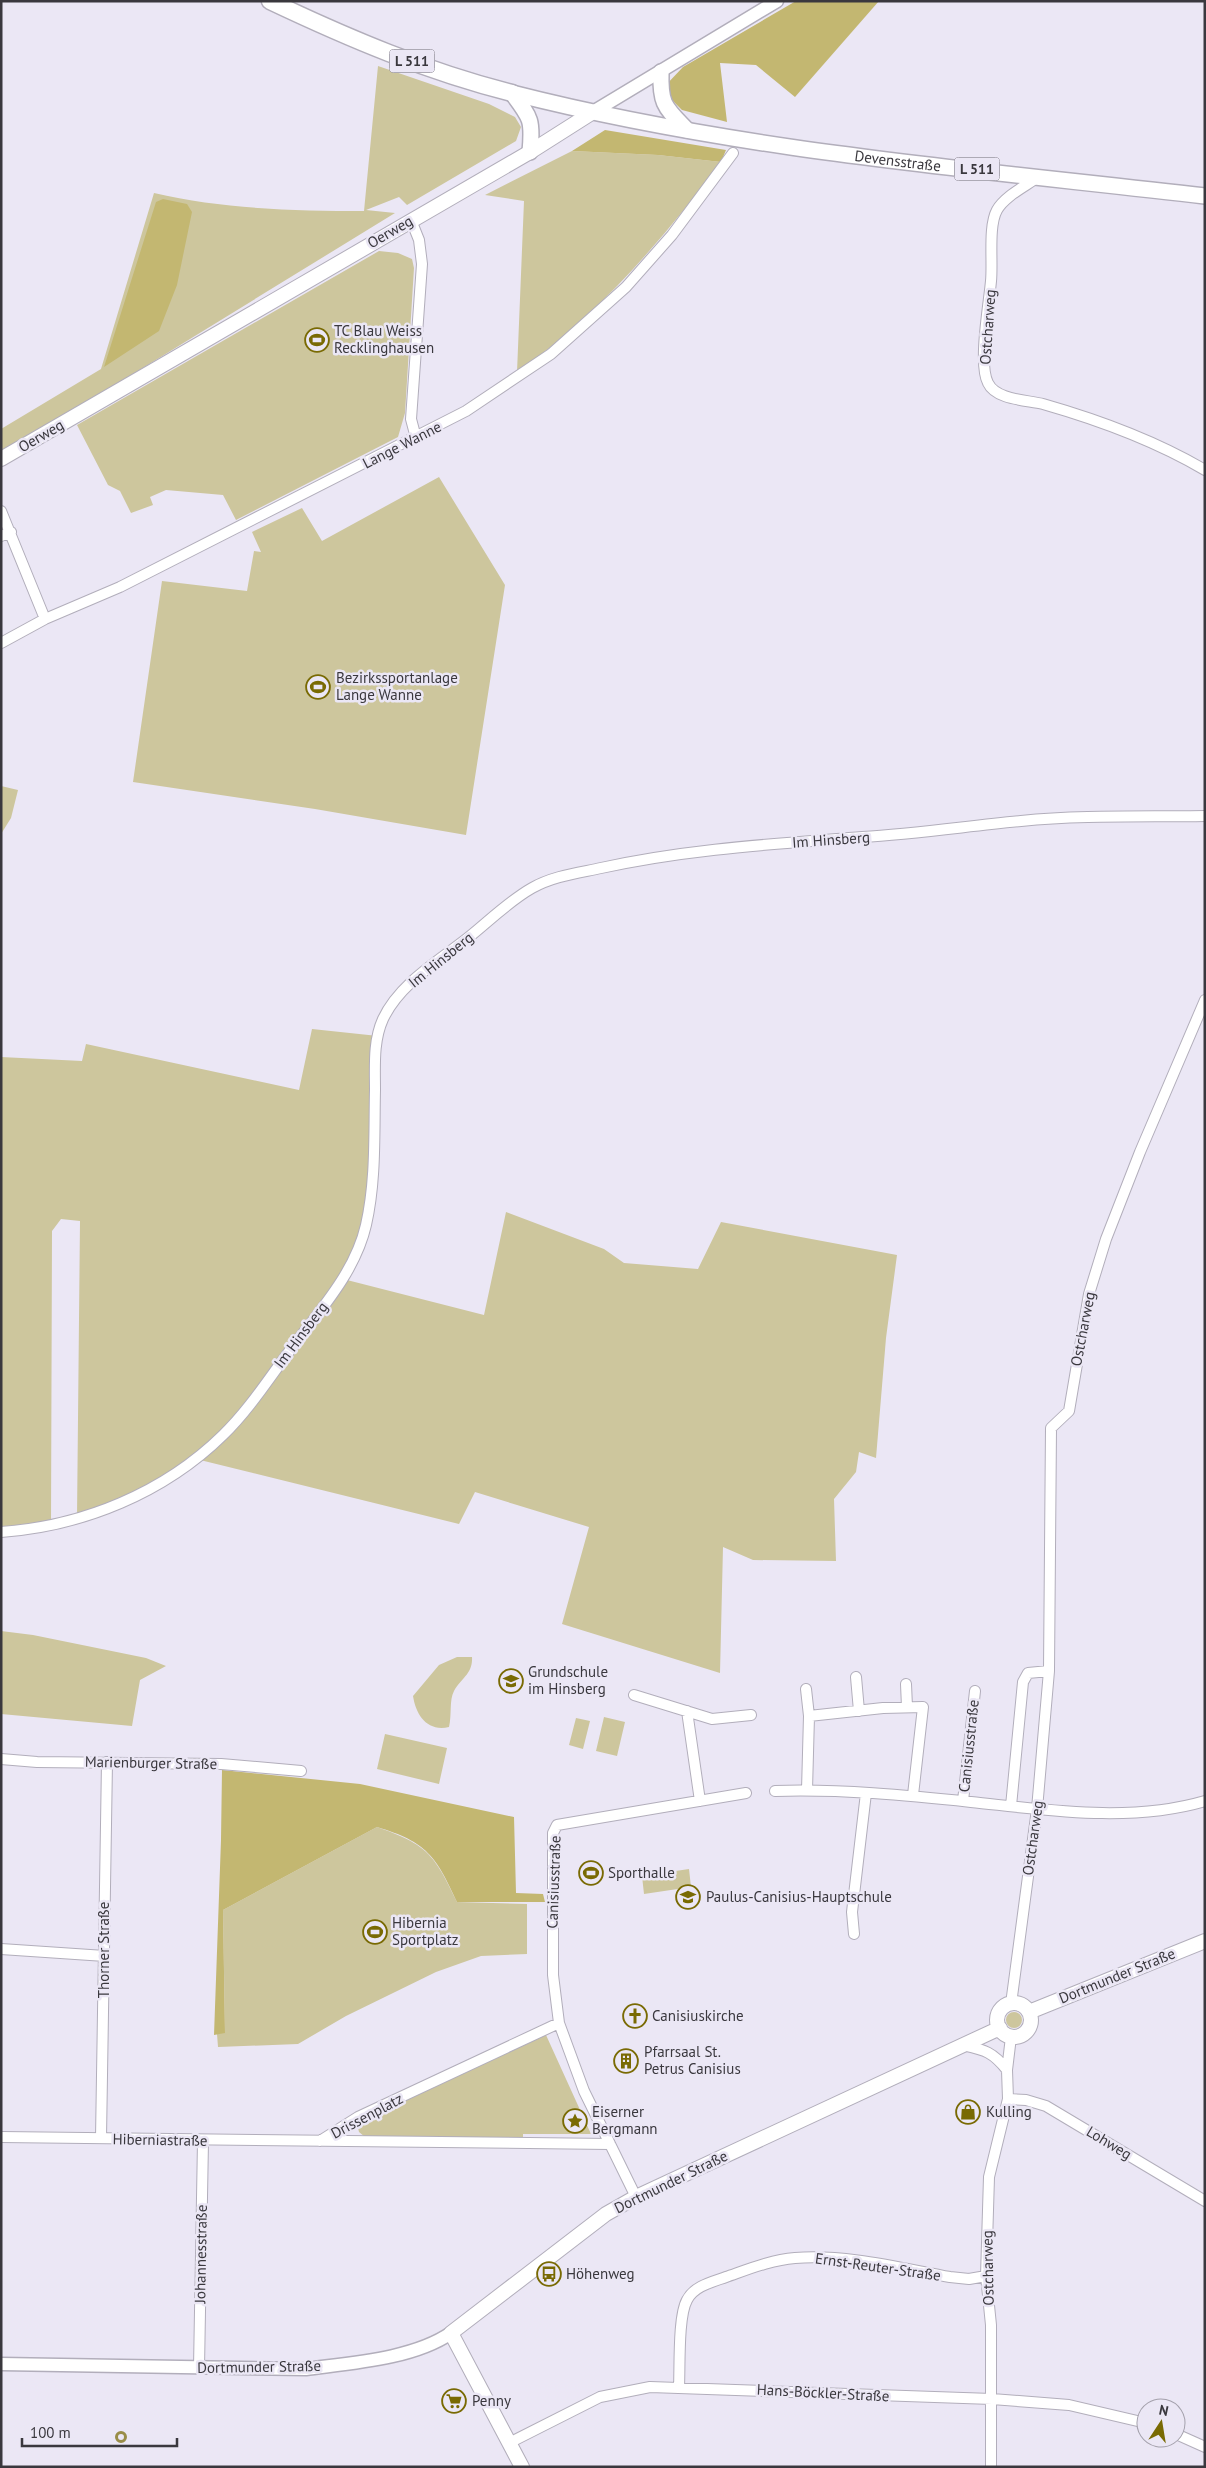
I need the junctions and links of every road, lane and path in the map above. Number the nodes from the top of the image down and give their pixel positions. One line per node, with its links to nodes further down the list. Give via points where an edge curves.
1 (270, 1): 4 (highway, L 511, via 405,59)
2 (777, 1): 3 (street, Oerweg)
3 (661, 72): 5 (street, Oerweg); 6 (main road, via 662,101)
4 (512, 93): 5 (main road, L 511); 7 (main road, via 528,115 532,127)
5 (593, 112): 6 (main road, Devensstraße / L 511); 7 (main road, Oerweg)
6 (687, 130): 9 (main road, Devensstraße / L 511, via 820,151)
7 (530, 152): 11 (main road, Oerweg)
8 (733, 153): 12 (street, Lange Wanne, via 672,235 626,287 552,354 466,411)
9 (1039, 176): 10 (main road, Devensstraße / L 511); 14 (street, Ostcharweg, via 1003,202 993,222 984,354 988,385 1004,395 1061,409 1128,432)
10 (1205, 196)
11 (411, 220): 12 (street, via 419,240 422,264 411,419); 13 (main road, Oerweg)
12 (416, 438): 18 (street, Lange Wanne)
13 (1, 460)
14 (1205, 470)
15 (1, 511): 16 (street)
16 (6, 534): 17 (street)
17 (42, 614)
18 (1, 643)
19 (1205, 816): 21 (street, Im Hinsberg, via 1023,821 900,835 710,849 655,856 569,875 532,888 417,978 385,1015 376,1050 372,1187 366,1224 357,1251 320,1311 225,1433 195,1459 148,1490 122,1502 51,1526)
20 (1205, 1000): 22 (street, Ostcharweg, via 1106,1239 1089,1294 1070,1411 1051,1428)
21 (1, 1532)
22 (1049, 1671): 44 (street, Ostcharweg, via 1025,1676); 45 (street, Ostcharweg)
23 (856, 1676): 29 (street)
24 (906, 1684): 28 (street)
25 (806, 1689): 32 (street)
26 (975, 1692): 41 (street, Canisiusstraße)
27 (634, 1694): 30 (street)
28 (907, 1707): 29 (street); 40 (street, via 922,1707)
29 (859, 1711): 32 (street)
30 (687, 1712): 31 (street, via 712,1719); 43 (street)
31 (751, 1715)
32 (809, 1716): 36 (street)
33 (1, 1759): 34 (street, Marienburger Straße)
34 (107, 1762): 35 (street, Marienburger Straße, via 221,1764); 49 (street, Thorner Straße)
35 (301, 1771)
36 (807, 1790): 37 (street, Canisiusstraße); 38 (street, Canisiusstraße)
37 (775, 1791)
38 (866, 1793): 40 (street, Canisiusstraße); 46 (street, via 852,1912)
39 (746, 1794): 43 (street, Canisiusstraße)
40 (913, 1795): 41 (street, Canisiusstraße)
41 (963, 1801): 44 (street, Canisiusstraße)
42 (1205, 1801): 45 (street, Canisiusstraße, via 1145,1812)
43 (700, 1802): 52 (street, Canisiusstraße, via 557,1825 554,1833 553,1975)
44 (1011, 1806): 45 (street, Canisiusstraße)
45 (1037, 1809): 50 (street, Ostcharweg)
46 (854, 1934)
47 (1205, 1941): 51 (main road, Dortmunder Straße)
48 (1, 1949): 49 (street)
49 (105, 1956): 58 (street, Thorner Straße)
50 (1011, 2004): 51 (main road, via 1019,2004); 53 (main road, via 999,2014)
51 (1029, 2012): 53 (main road, Dortmunder Straße, via 1028,2030 1020,2036)
52 (559, 2023): 60 (street, Drissenplatz, via 358,2118); 61 (street, via 581,2084)
53 (1005, 2032): 54 (main road, Dortmunder Straße); 55 (street, Ostcharweg)
54 (960, 2045): 55 (street, via 986,2050); 62 (main road, Dortmunder Straße)
55 (1007, 2070): 56 (street, Ostcharweg)
56 (1008, 2099): 63 (street, Lohweg, via 1046,2106); 64 (street, Ostcharweg, via 989,2177)
57 (1, 2137): 58 (street, Hiberniastraße)
58 (101, 2138): 59 (street, Hiberniastraße)
59 (203, 2141): 60 (street, Hiberniastraße); 67 (street, Johannesstraße)
60 (319, 2142): 61 (street, Drissenplatz)
61 (610, 2144): 62 (street)
62 (636, 2197): 65 (main road, Dortmunder Straße, via 606,2214)
63 (1205, 2201)
64 (986, 2276): 68 (street, Ernst-Reuter-Straße, via 969,2279 950,2277 825,2257 795,2258 736,2273 695,2291 687,2300 681,2336); 69 (street, Ostcharweg, via 991,2325)
65 (451, 2333): 67 (street, Dortmunder Straße, via 439,2341 350,2364 306,2369); 72 (main road)
66 (1, 2364): 67 (street, Dortmunder Straße)
67 (198, 2368)
68 (679, 2387): 69 (street, Hans-Böckler-Straße); 72 (street, Hans-Böckler-Straße, via 650,2387 600,2397)
69 (992, 2399): 70 (street, Hans-Böckler-Straße, via 1069,2405); 75 (street, Ostcharweg)
70 (1136, 2421)
71 (1186, 2438): 73 (street)
72 (509, 2443): 74 (main road)
73 (1205, 2447)
74 (522, 2467)
75 (991, 2467)

